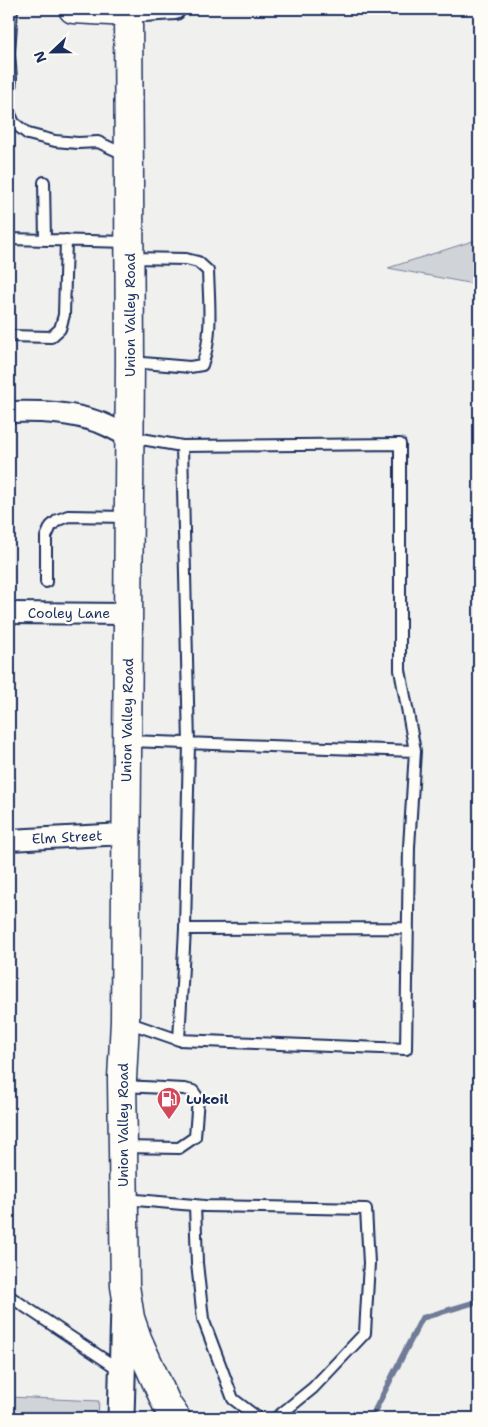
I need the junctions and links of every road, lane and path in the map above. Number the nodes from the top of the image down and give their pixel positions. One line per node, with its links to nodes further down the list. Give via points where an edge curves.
1 (12, 9): 5 (lane)
2 (73, 9): 4 (main road)
3 (175, 9): 4 (street)
4 (128, 10): 8 (main road, Union Valley Road)
5 (9, 53): 6 (lane, via 12,78)
6 (9, 102)
7 (9, 112): 8 (lane, via 14,123 28,134 55,141 98,142)
8 (129, 157): 13 (main road, Union Valley Road)
9 (44, 182): 11 (lane)
10 (9, 239): 11 (lane)
11 (45, 240): 12 (lane)
12 (66, 240): 13 (lane); 14 (lane, via 64,315 60,329 51,337)
13 (130, 250): 15 (main road, Union Valley Road); 15 (lane, via 198,262 208,271 209,309 208,350 202,365)
14 (9, 336)
15 (130, 362): 17 (main road, Union Valley Road)
16 (9, 412): 17 (street, via 71,415 102,424)
17 (129, 437): 18 (lane); 19 (main road, Union Valley Road)
18 (182, 446): 24 (lane); 25 (lane, via 400,444 400,670)
19 (129, 517): 20 (lane, via 68,516 58,520 46,537); 22 (main road, Union Valley Road)
20 (46, 582)
21 (9, 613): 22 (street, Cooley Lane)
22 (128, 614): 23 (main road, Union Valley Road)
23 (127, 741): 24 (lane); 26 (main road, Union Valley Road)
24 (189, 744): 25 (lane); 28 (lane)
25 (415, 750): 29 (lane)
26 (126, 834): 27 (street, Elm Street); 30 (main road, Union Valley Road)
27 (9, 840)
28 (186, 928): 29 (lane); 31 (lane)
29 (408, 928): 31 (lane, via 406,1049)
30 (125, 1021): 31 (lane); 32 (main road, Union Valley Road)
31 (179, 1040)
32 (122, 1086): 33 (main road, Union Valley Road); 33 (lane, via 184,1089 193,1091 198,1098 195,1137 179,1148)
33 (123, 1146): 34 (main road, Union Valley Road)
34 (124, 1199): 35 (lane); 36 (main road, Union Valley Road)
35 (195, 1206): 41 (lane, via 203,1319 234,1399); 42 (lane, via 366,1209 369,1263 365,1333 313,1388)
36 (124, 1286): 38 (street); 40 (main road, Union Valley Road, via 138,1341)
37 (9, 1296): 38 (lane)
38 (122, 1372): 39 (street)
39 (121, 1418)
40 (176, 1418)
41 (258, 1418)
42 (276, 1418)

